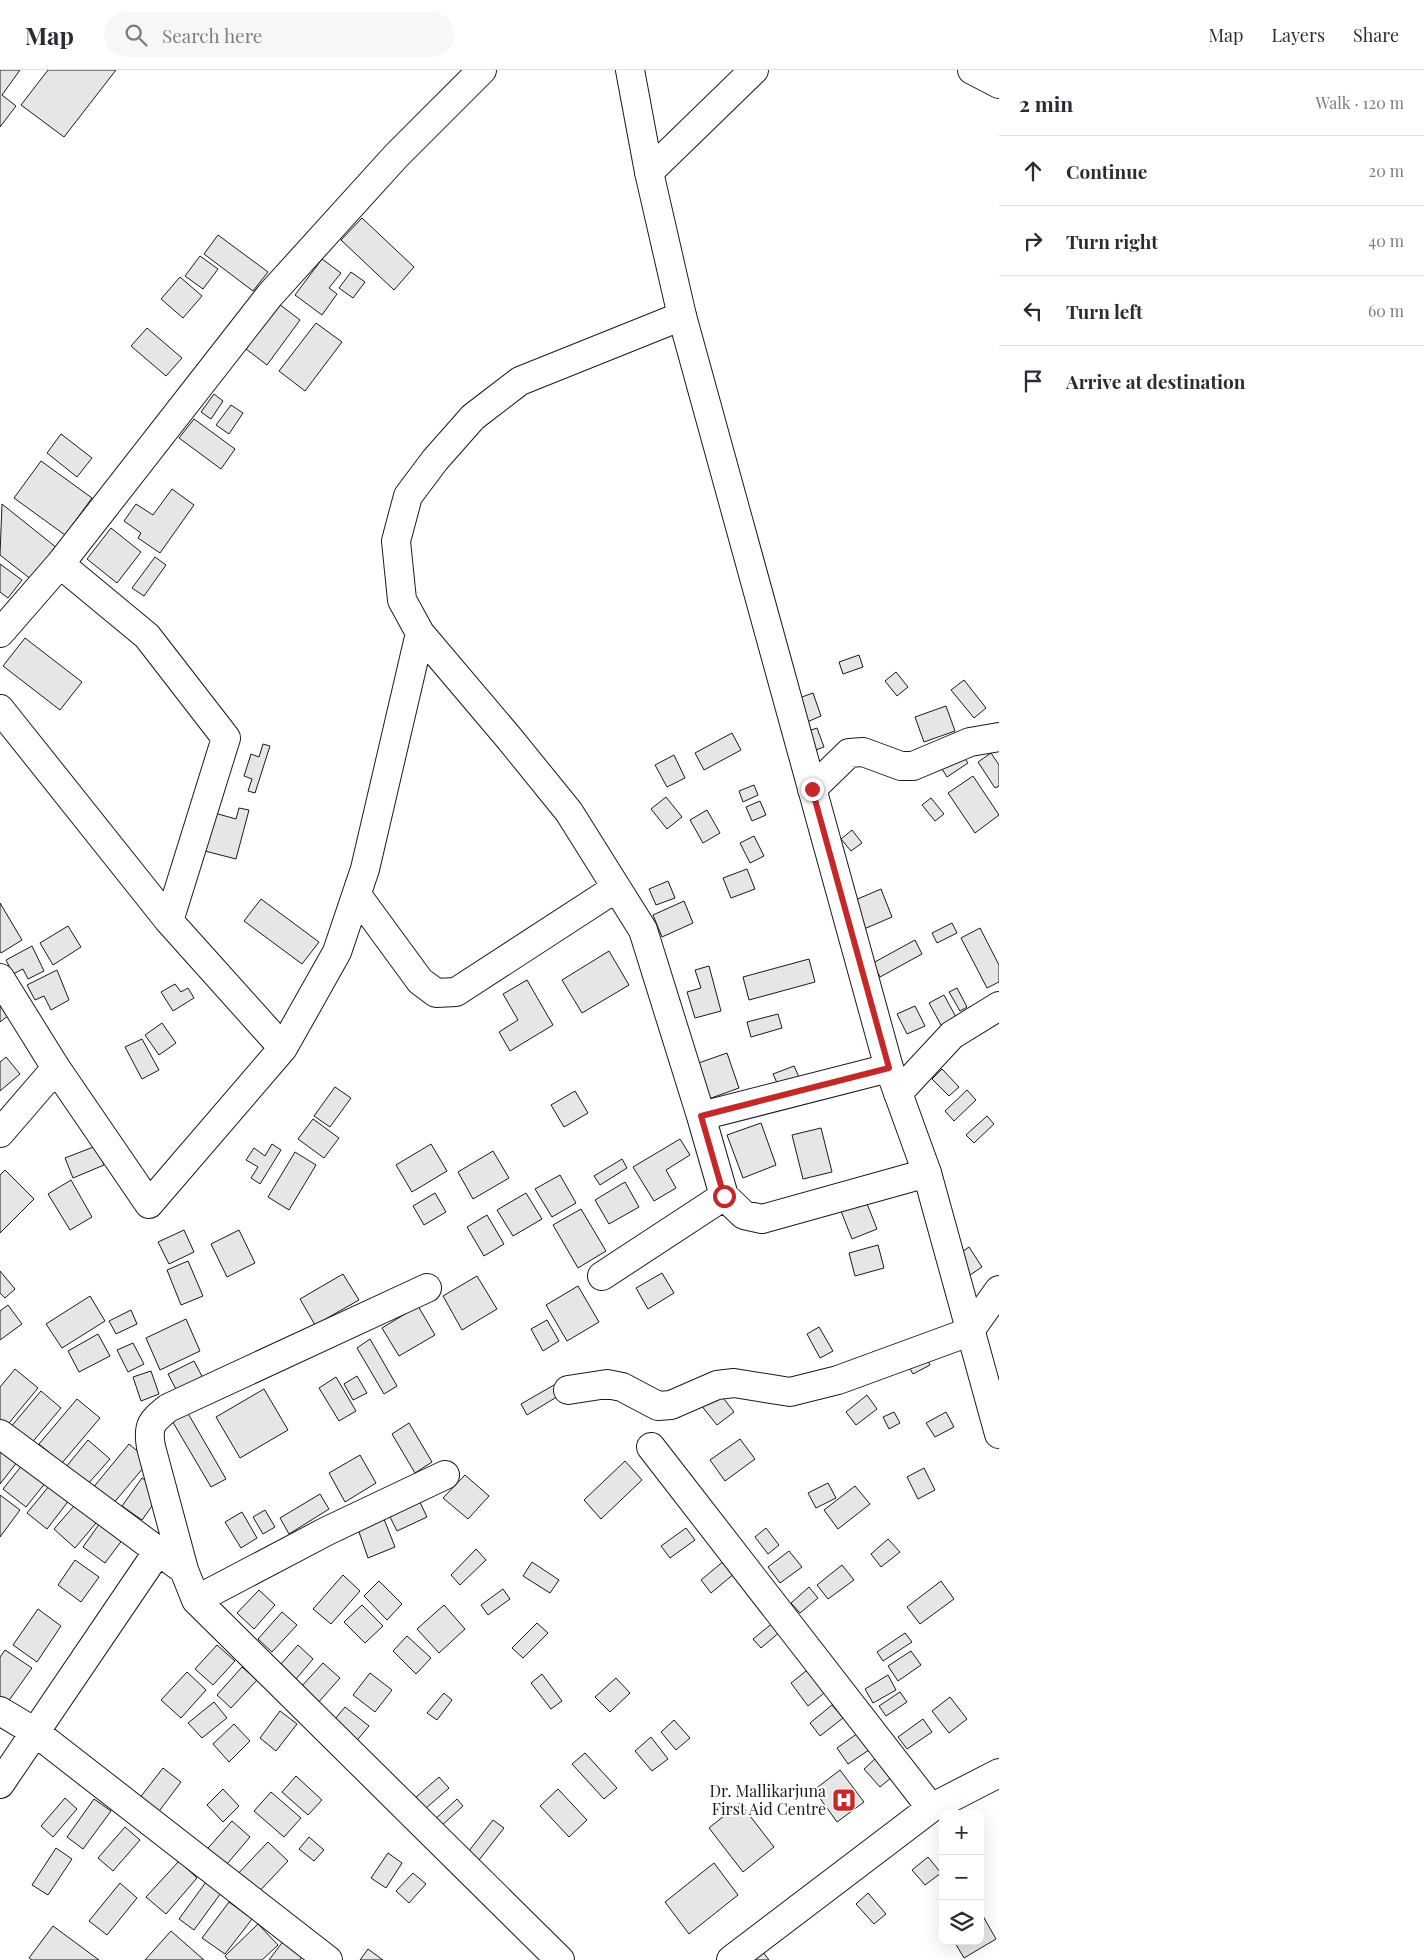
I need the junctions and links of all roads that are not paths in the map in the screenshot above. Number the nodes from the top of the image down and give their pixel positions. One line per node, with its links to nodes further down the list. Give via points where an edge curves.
1 (482, 70): 8 (street, via 396,156 270,295)
2 (630, 70): 6 (street)
3 (754, 70): 6 (street)
4 (972, 70): 5 (street)
5 (999, 84)
6 (649, 172): 7 (street)
7 (682, 316): 9 (street, via 520,381 474,418 435,460 408,496 396,541 402,600); 13 (street)
8 (60, 564): 10 (street); 16 (street, via 147,636 226,738)
9 (420, 633): 14 (street, via 569,812); 15 (street)
10 (0, 634)
11 (0, 708): 16 (street)
12 (999, 737): 13 (street, via 970,742 913,766 901,766 863,752 850,754)
13 (812, 789): 21 (street)
14 (616, 888): 15 (street, via 456,992 436,993 420,981); 22 (street, via 643,930)
15 (357, 894): 19 (street, via 337,952)
16 (169, 921): 19 (street)
17 (0, 978): 20 (street)
18 (999, 1006): 21 (street, via 952,1035)
19 (283, 1048): 20 (street, via 150,1204)
20 (56, 1068): 23 (street)
21 (894, 1081): 22 (street); 24 (street)
22 (701, 1116): 25 (street)
23 (0, 1133)
24 (926, 1173): 25 (street, via 762,1219 744,1214); 29 (street)
25 (724, 1196): 26 (street)
26 (602, 1276)
27 (427, 1288): 36 (street, via 168,1408 152,1421 151,1447)
28 (999, 1290): 29 (street)
29 (969, 1332): 30 (street, via 838,1380 790,1392 734,1383 716,1385 671,1405 658,1406 622,1387 607,1384); 32 (street)
30 (568, 1390)
31 (0, 1434): 35 (street)
32 (999, 1434)
33 (651, 1447): 42 (street)
34 (445, 1474): 37 (street)
35 (158, 1552): 36 (street); 39 (street)
36 (184, 1570): 37 (street)
37 (196, 1600): 44 (street)
38 (0, 1711): 39 (street)
39 (35, 1732): 41 (street); 43 (street)
40 (999, 1773): 42 (street)
41 (0, 1784)
42 (931, 1808): 45 (street)
43 (328, 1960)
44 (560, 1960)
45 (731, 1960)

